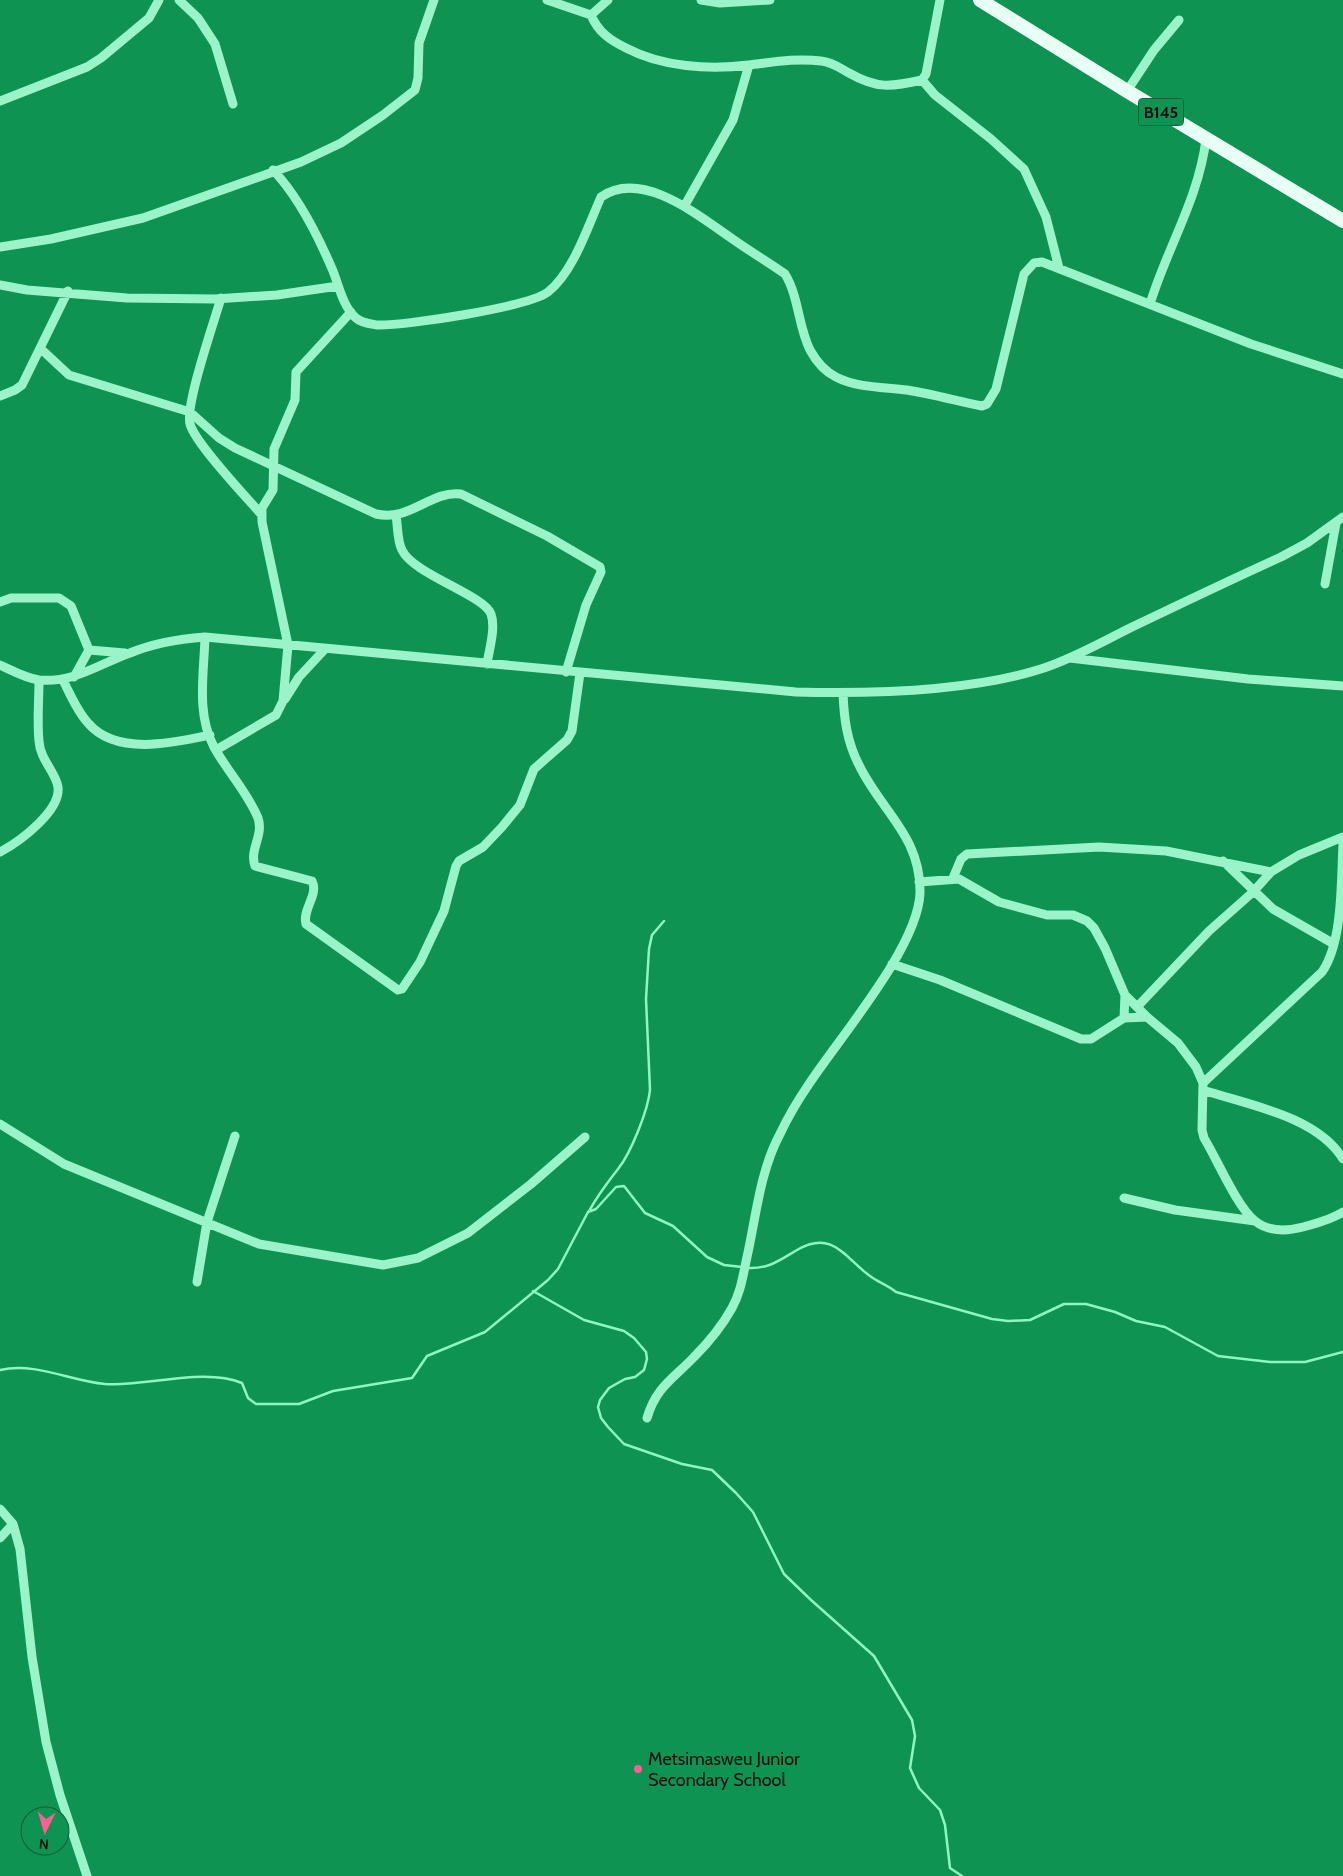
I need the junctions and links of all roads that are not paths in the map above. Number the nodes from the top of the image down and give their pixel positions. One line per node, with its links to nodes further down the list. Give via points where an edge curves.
1 (159, 0): 16 (street, via 148,18 87,67)
2 (179, 0): 17 (street, via 198,18 215,44)
3 (434, 0): 19 (street, via 419,42 418,78 412,92 341,143 300,162)
4 (547, 0): 11 (street)
5 (608, 0): 11 (street)
6 (701, 0): 7 (street)
7 (705, 0): 8 (street, via 720,3)
8 (770, 0)
9 (940, 0): 14 (street, via 932,50)
10 (980, 0): 15 (main road, B145)
11 (591, 15): 13 (street, via 606,37 638,55 660,62 704,66)
12 (1179, 20): 15 (street)
13 (749, 65): 14 (street, via 782,59 824,61 876,86 889,87); 20 (street, via 733,120)
14 (922, 80): 23 (street, via 935,95 992,139 1024,169 1046,217)
15 (1126, 91): 18 (main road, B145)
16 (0, 101)
17 (233, 104)
18 (1206, 139): 21 (main road, B145); 28 (street, via 1204,162 1194,193)
19 (273, 170): 22 (street, via 125,224); 25 (street, via 299,206 333,270)
20 (685, 205): 23 (street, via 785,274 791,284 809,348 831,374 858,384 982,406 992,399 996,389 1024,274 1034,263 1042,262); 29 (street, via 645,191 621,188 601,197 564,276 547,293 529,301 412,323 365,322)
21 (1343, 221)
22 (0, 247)
23 (1059, 268): 28 (street)
24 (0, 285): 26 (street)
25 (338, 286): 27 (street, via 277,295); 29 (street)
26 (68, 292): 27 (street, via 127,298); 30 (street)
27 (221, 298): 33 (street)
28 (1150, 304): 31 (street, via 1250,344)
29 (351, 312): 34 (street, via 296,372 294,400 274,449)
30 (41, 349): 32 (street, via 22,385); 33 (street, via 69,375)
31 (1343, 374)
32 (0, 396)
33 (190, 412): 34 (street, via 219,438); 35 (street, via 191,426 198,438)
34 (273, 465): 35 (street, via 273,490); 36 (street, via 376,514)
35 (261, 514): 41 (street)
36 (396, 516): 46 (street, via 401,549 405,555 441,581 485,605 491,614); 48 (street, via 448,494 461,494 547,536 600,567)
37 (1340, 520): 38 (street); 45 (street, via 1281,557)
38 (1325, 584)
39 (0, 602): 43 (street, via 12,598 59,598 66,601)
40 (205, 638): 41 (street); 44 (street, via 164,642); 56 (street, via 203,714)
41 (288, 645): 42 (street); 55 (street)
42 (325, 649): 46 (street); 55 (street, via 299,677)
43 (89, 650): 44 (street); 50 (street)
44 (128, 653): 50 (street)
45 (1069, 658): 53 (street, via 1248,679); 54 (street, via 992,680)
46 (487, 664): 48 (street)
47 (0, 665): 51 (street)
48 (566, 672): 49 (street)
49 (580, 673): 54 (street, via 796,692); 57 (street, via 572,731 567,740 534,769 520,805 502,827 483,847 456,866 444,911 420,962 402,989 398,990 306,924 304,916 314,892 312,881 255,866 253,853 260,833 258,818)
50 (74, 677): 52 (street)
51 (40, 680): 52 (street); 60 (street, via 38,741 59,790 55,805 34,828)
52 (63, 680): 56 (street, via 88,724 104,737 151,744)
53 (1343, 686)
54 (842, 693): 64 (street, via 846,734 853,751 862,771 907,837 918,866)
55 (283, 701): 57 (street, via 276,715)
56 (210, 736): 57 (street)
57 (216, 750)
58 (1343, 836): 62 (street, via 1299,855)
59 (1343, 844): 66 (street)
60 (0, 852)
61 (1222, 860): 62 (street); 63 (street, via 1166,851 1099,847 979,852 960,859); 65 (street)
62 (1271, 872): 65 (street)
63 (954, 878): 64 (street); 68 (street, via 999,902 1047,915 1081,916 1094,928)
64 (920, 882): 67 (street, via 912,930)
65 (1253, 892): 66 (street, via 1282,916); 69 (street, via 1209,931)
66 (1334, 944): 72 (street, via 1329,963 1322,972)
67 (892, 964): 71 (street, via 940,980 1081,1039 1091,1039); 82 (street, via 808,1085 779,1135 766,1169 739,1294 717,1330 659,1390)
68 (1125, 995): 69 (street); 71 (street)
69 (1137, 1007): 70 (street)
70 (1147, 1017): 71 (street); 72 (street, via 1178,1043 1196,1066)
71 (1124, 1018)
72 (1203, 1087): 76 (street, via 1313,1129 1325,1137); 79 (street, via 1204,1138 1245,1209)
73 (0, 1124): 80 (street, via 64,1164)
74 (235, 1136): 80 (street)
75 (585, 1137): 80 (street, via 468,1232 443,1247 400,1263 367,1263 259,1244)
76 (1343, 1159)
77 (1124, 1198): 79 (street, via 1174,1210)
78 (1343, 1212): 79 (street, via 1288,1231 1270,1228)
79 (1256, 1221)
80 (207, 1222): 81 (street)
81 (197, 1282)
82 (648, 1418)
83 (0, 1509): 84 (street)
84 (13, 1524): 85 (street); 86 (street, via 25,1581 32,1657 46,1742)
85 (0, 1538)
86 (87, 1876)

